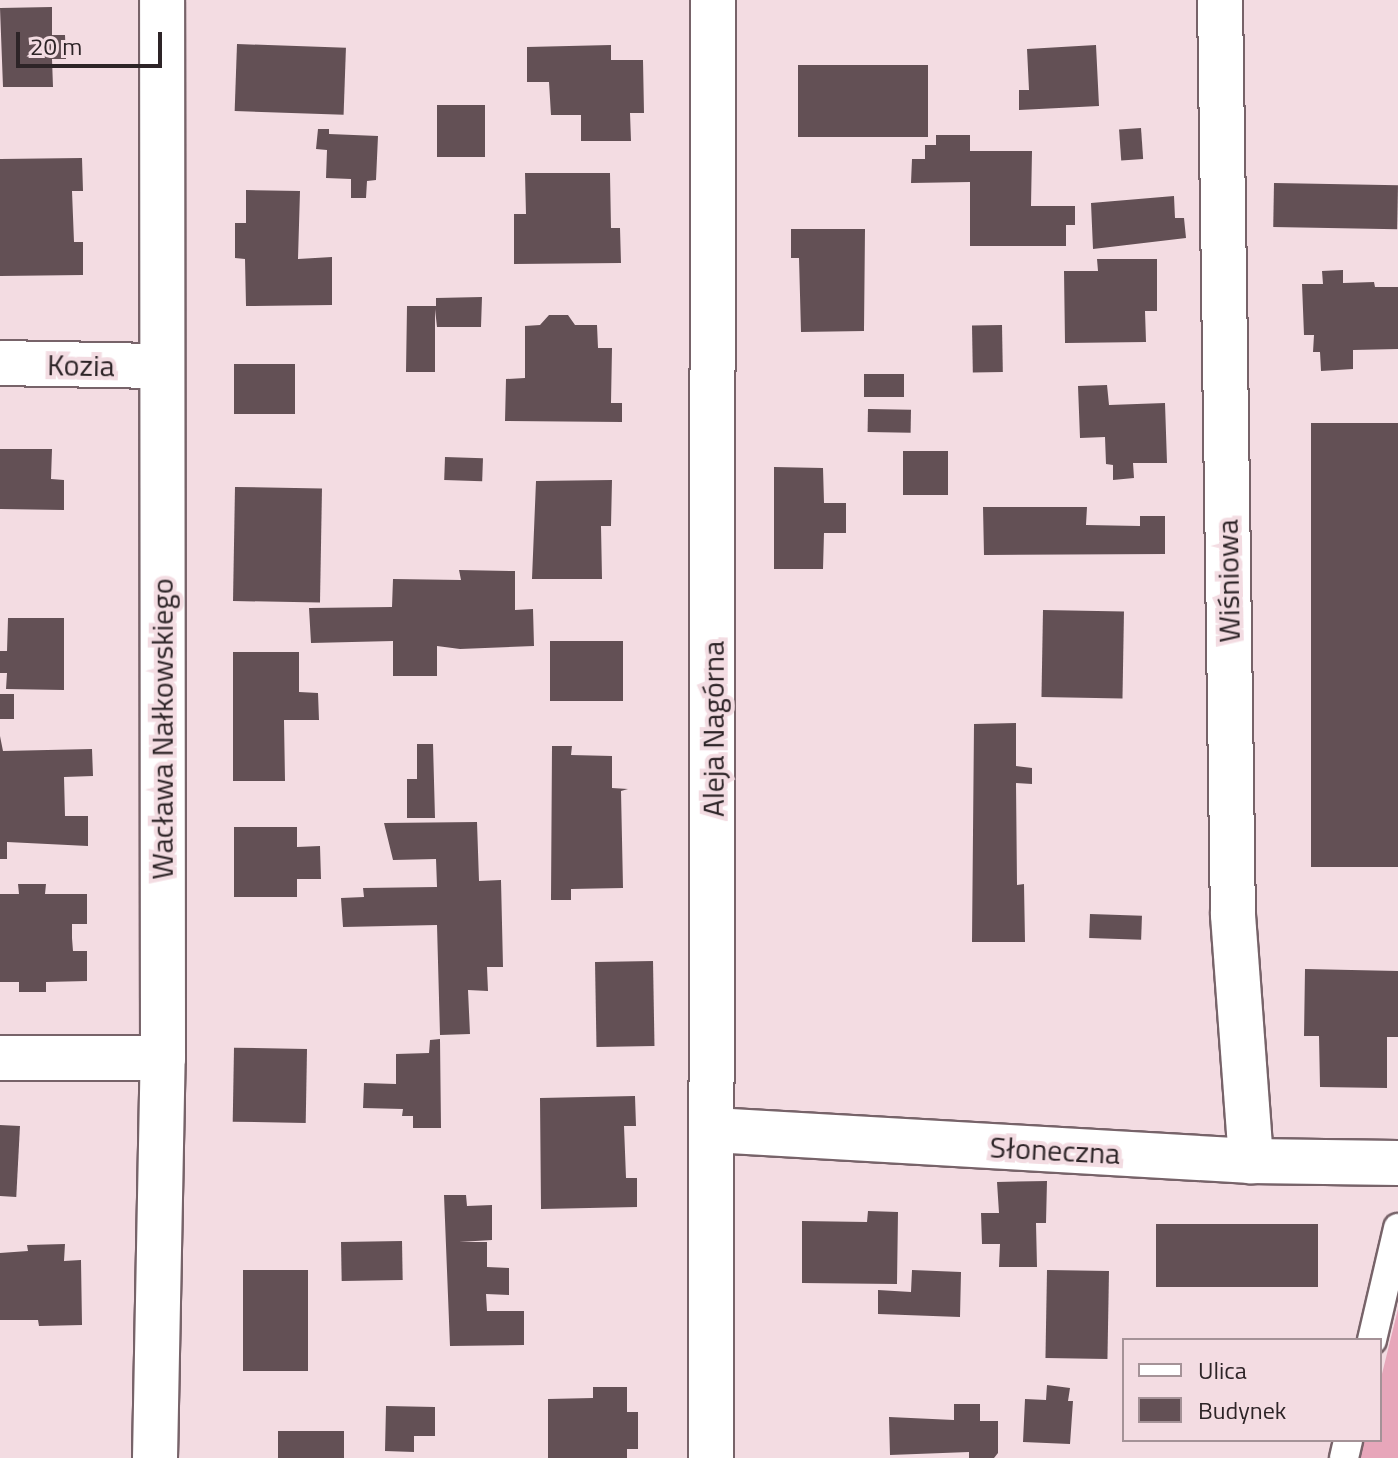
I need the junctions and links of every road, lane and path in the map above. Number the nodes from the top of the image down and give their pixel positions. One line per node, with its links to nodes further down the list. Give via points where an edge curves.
1 (162, 0): 5 (street, Wacława Nałkowskiego)
2 (713, 0): 8 (street, Aleja Nagórna)
3 (1220, 0): 9 (street, Wiśniowa, via 1233,915)
4 (0, 363): 5 (street, Kozia)
5 (162, 366): 7 (street, Wacława Nałkowskiego)
6 (0, 1058): 7 (street)
7 (163, 1058): 13 (street, Wacława Nałkowskiego)
8 (713, 1130): 9 (street, Słoneczna); 14 (street, Aleja Nagórna)
9 (1251, 1161): 10 (street, Słoneczna)
10 (1398, 1163)
11 (1398, 1228): 12 (lane)
12 (1372, 1338)
13 (155, 1458)
14 (711, 1458)

